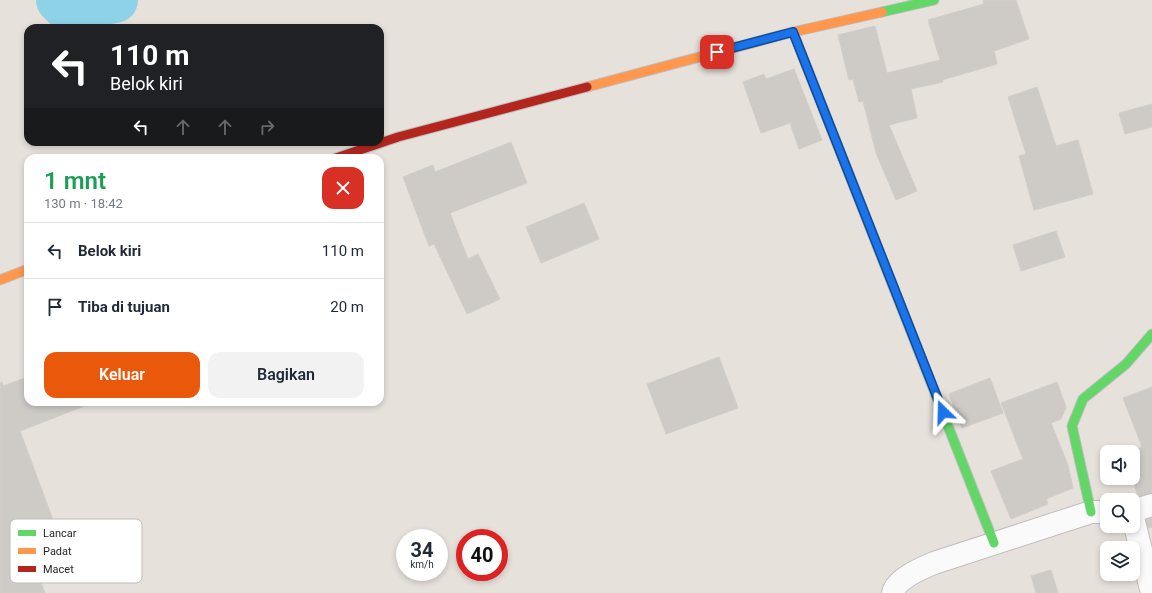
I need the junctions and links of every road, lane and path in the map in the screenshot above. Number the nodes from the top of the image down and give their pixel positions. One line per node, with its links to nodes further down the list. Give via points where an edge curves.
1 (934, 0): 2 (street)
2 (793, 32): 3 (street); 13 (street)
3 (384, 142)
4 (372, 146): 5 (street)
5 (348, 154)
6 (24, 271): 7 (street)
7 (0, 280)
8 (1152, 334): 11 (street, via 1126,364 1083,399 1072,426)
9 (1152, 505): 10 (street)
10 (1140, 509)
11 (1099, 512): 13 (street)
12 (1137, 533): 15 (street)
13 (994, 543): 14 (street, via 934,562 910,574)
14 (893, 593)
15 (1152, 593)

